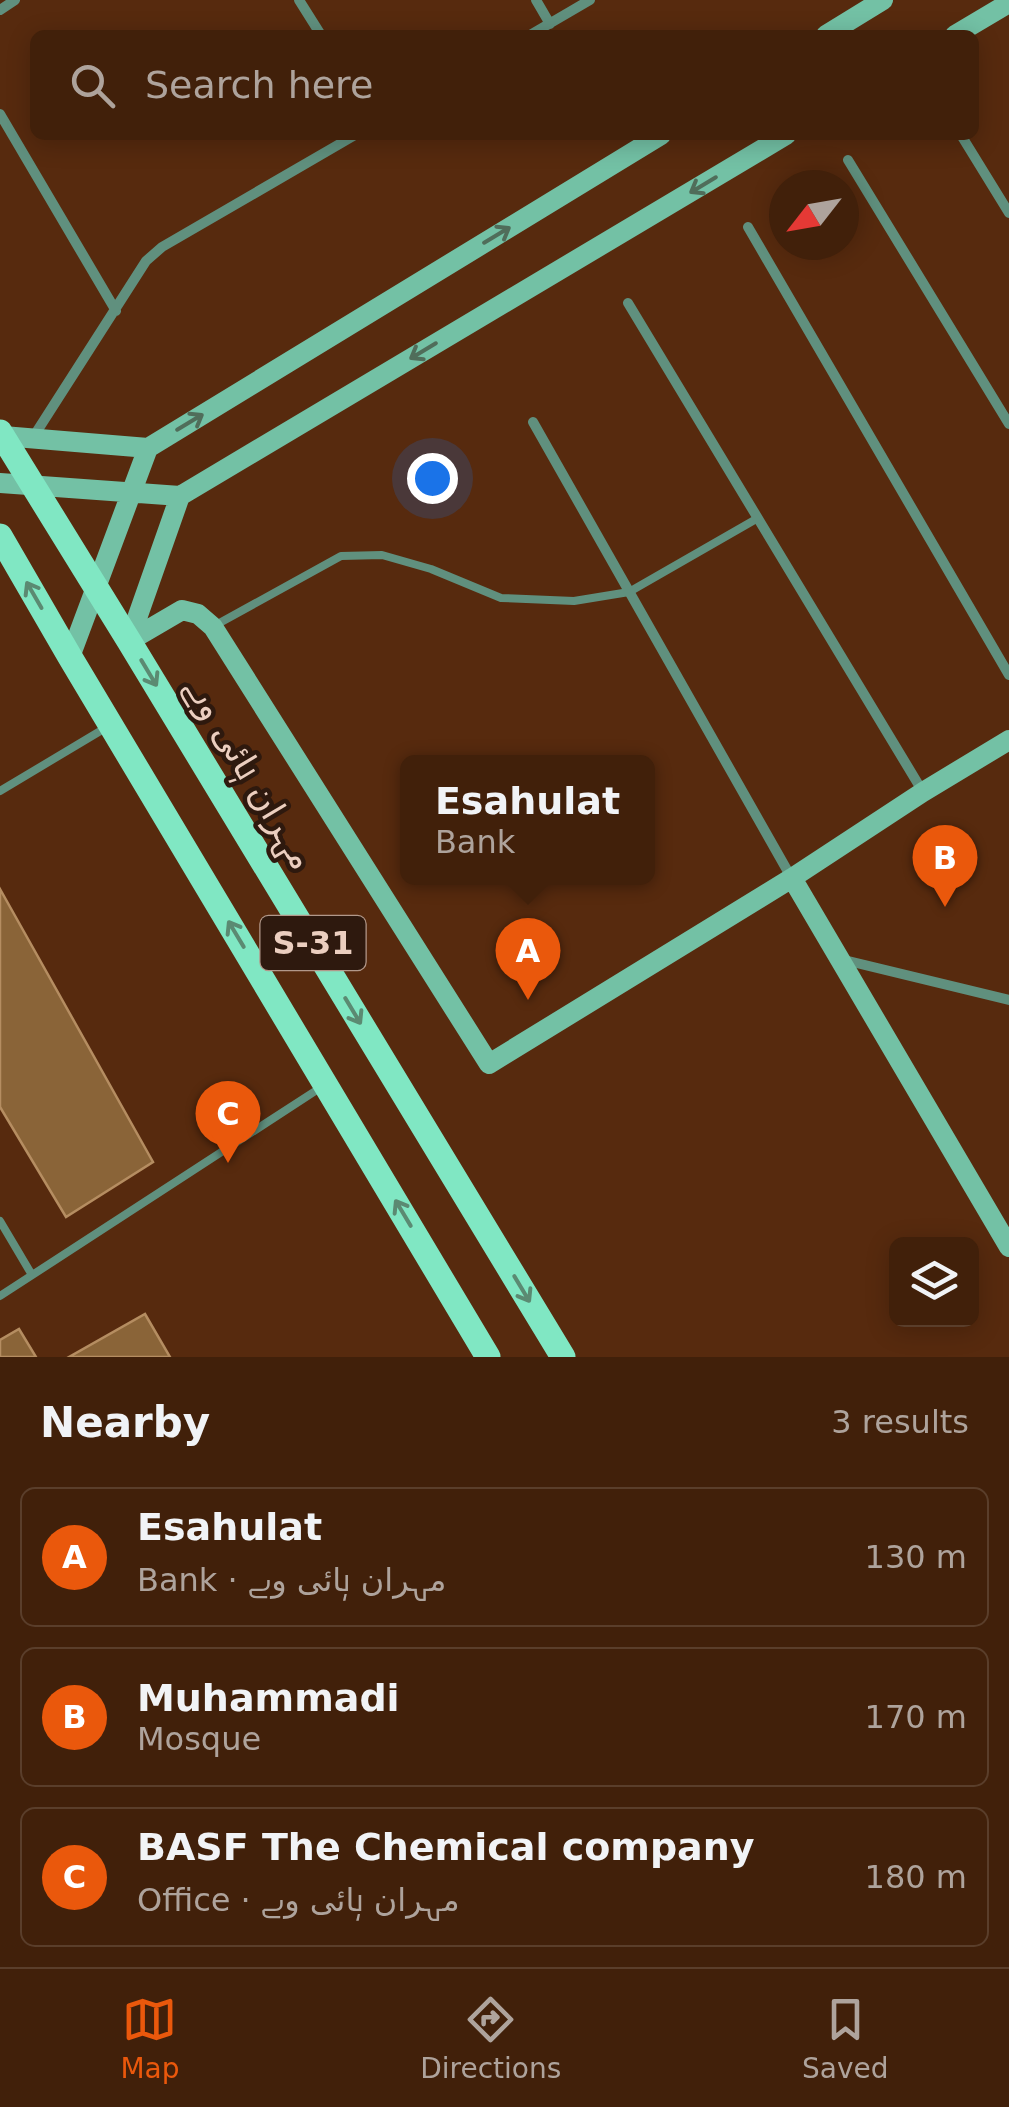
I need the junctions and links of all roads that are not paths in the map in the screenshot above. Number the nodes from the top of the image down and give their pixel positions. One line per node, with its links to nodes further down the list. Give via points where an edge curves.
1 (15, 0): 7 (street)
2 (300, 0): 9 (street)
3 (536, 0): 8 (street)
4 (590, 0): 8 (street)
5 (883, 0): 11 (street)
6 (1009, 2): 12 (street)
7 (0, 10)
8 (550, 24): 10 (street)
9 (318, 30)
10 (539, 30)
11 (834, 30)
12 (962, 30)
13 (0, 114): 22 (street)
14 (346, 140): 22 (street, via 162,248 146,261)
15 (654, 140): 27 (street, one-way to 15)
16 (778, 140): 31 (street, one-way to 31)
17 (964, 140): 19 (street)
18 (848, 160): 24 (street)
19 (1009, 213)
20 (748, 227): 39 (street)
21 (628, 304): 32 (street)
22 (116, 311): 26 (street)
23 (533, 422): 35 (street)
24 (1009, 424)
25 (2, 434): 26 (street); 29 (main road, مہران ہائی وے / S-31)
26 (32, 439): 27 (street)
27 (148, 448): 30 (street)
28 (0, 483): 29 (street)
29 (33, 486): 30 (street); 34 (main road, مہران ہائی وے / S-31)
30 (132, 493): 31 (street); 34 (street)
31 (180, 496): 37 (street)
32 (758, 518): 35 (lane); 43 (street)
33 (0, 537): 38 (main road, S-31, one-way to 33)
34 (96, 588): 37 (main road, مہران ہائی وے / S-31); 38 (street)
35 (629, 592): 36 (lane, via 574,601 500,598 382,555 341,556); 44 (street)
36 (213, 627): 37 (street, via 182,610); 44 (street, via 489,1064)
37 (130, 641): 53 (main road, مہران ہائی وے / S-31, one-way to 53)
38 (70, 657): 40 (main road, S-31)
39 (1009, 675)
40 (111, 725): 42 (lane); 47 (main road, S-31, one-way to 40)
41 (1009, 740): 43 (street)
42 (0, 792)
43 (923, 792): 44 (street)
44 (792, 878): 45 (street)
45 (839, 959): 46 (street); 49 (street)
46 (1009, 1000)
47 (326, 1084): 50 (lane); 52 (main road, S-31, one-way to 47)
48 (0, 1221): 50 (lane)
49 (1009, 1246)
50 (32, 1275): 51 (lane)
51 (0, 1296)
52 (488, 1357)
53 (563, 1357)

